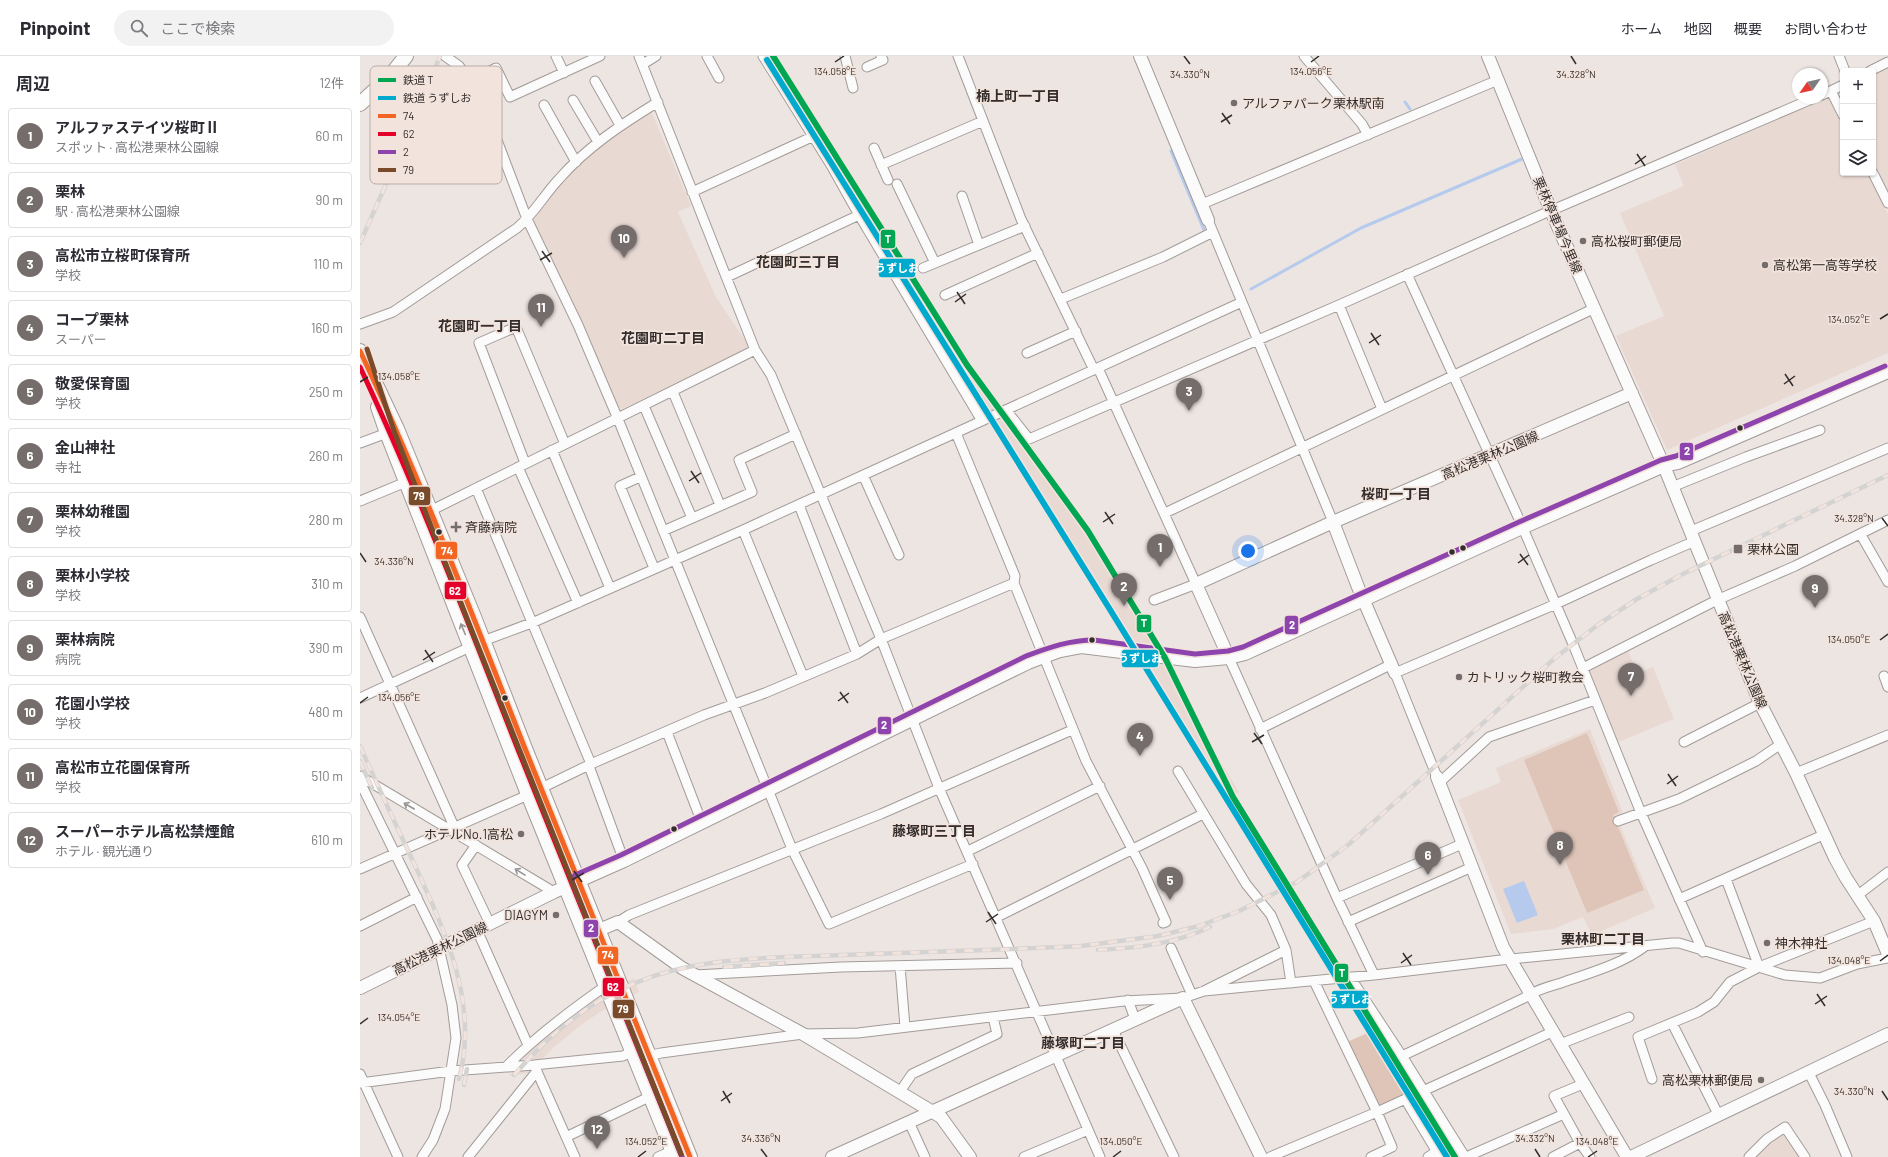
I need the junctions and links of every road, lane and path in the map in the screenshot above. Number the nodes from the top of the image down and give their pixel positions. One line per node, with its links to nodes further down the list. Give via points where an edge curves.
1 (406, 56): 18 (main road)
2 (445, 56): 19 (street)
3 (556, 56): 23 (street)
4 (656, 56): 16 (street)
5 (707, 56): 24 (street)
6 (763, 56): 42 (street)
7 (845, 56): 29 (street)
8 (881, 56): 20 (street, via 883,60)
9 (958, 56): 39 (street)
10 (1140, 56): 54 (street)
11 (1304, 56): 41 (street)
12 (1488, 56): 26 (street, 栗林停車場今里線)
13 (1839, 56): 21 (street)
14 (1886, 56): 17 (street)
15 (595, 57): 23 (street)
16 (641, 60): 34 (street)
17 (1888, 62): 22 (street)
18 (398, 66)
19 (459, 66)
20 (867, 67)
21 (1844, 68)
22 (1876, 68)
23 (564, 74): 25 (street, via 510,97)
24 (719, 78)
25 (502, 80)
26 (1498, 80): 41 (street); 55 (street, 栗林停車場今里線)
27 (595, 81): 40 (street)
28 (1840, 86): 30 (street)
29 (853, 88)
30 (1828, 92)
31 (370, 95): 35 (main road)
32 (1828, 96): 38 (street)
33 (573, 100): 43 (street)
34 (658, 102): 40 (street); 51 (street)
35 (360, 104)
36 (1800, 104): 55 (street)
37 (544, 105): 46 (street)
38 (1840, 111)
39 (983, 121): 47 (street); 59 (street)
40 (620, 125): 43 (street)
41 (1368, 134): 54 (street)
42 (814, 136): 51 (street); 56 (street)
43 (598, 142): 46 (street)
44 (874, 148): 47 (street)
45 (502, 153): 57 (street)
46 (576, 162): 57 (street)
47 (881, 165): 49 (street)
48 (1874, 176): 53 (street)
49 (888, 180)
50 (897, 184): 63 (street)
51 (692, 192): 66 (street)
52 (962, 196): 61 (street)
53 (1888, 203)
54 (1202, 204): 58 (street)
55 (1551, 211): 65 (street); 71 (street, 栗林停車場今里線)
56 (859, 215): 66 (street); 88 (street)
57 (527, 219): 72 (street, via 393,312); 87 (street, via 578,325)
58 (1208, 220): 60 (street)
59 (1025, 226): 61 (street); 62 (street)
60 (1213, 232): 68 (street, via 1163,257); 69 (street)
61 (979, 245): 63 (street)
62 (1038, 253): 67 (street); 68 (street)
63 (935, 263): 64 (street)
64 (923, 268)
65 (1407, 274): 70 (street); 80 (street)
66 (727, 277): 75 (street)
67 (945, 295)
68 (1061, 299): 73 (street)
69 (1242, 302): 74 (street); 78 (street)
70 (1339, 305): 74 (street); 85 (street)
71 (1595, 308): 80 (street); 82 (street, 栗林停車場今里線)
72 (360, 324)
73 (1076, 330): 76 (street); 78 (street)
74 (1259, 340): 83 (street); 95 (street)
75 (755, 350): 81 (street); 92 (street, via 771,375)
76 (1026, 353)
77 (362, 356): 90 (main road); 110 (main road, via 397,429)
78 (1096, 369): 83 (street); 86 (street)
79 (1888, 372): 100 (street, 高松港栗林公園線, via 1678,463)
80 (1454, 375): 85 (street); 98 (street)
81 (672, 392): 84 (street); 108 (street)
82 (1632, 393): 98 (street, 高松港栗林公園線); 100 (street, 高松港栗林公園線)
83 (1114, 402): 86 (street, via 1029,439); 111 (street)
84 (644, 406): 87 (street); 112 (street)
85 (1382, 409): 95 (street)
86 (1006, 410): 88 (street)
87 (618, 419): 94 (street); 102 (street)
88 (982, 421): 91 (street)
89 (1820, 430): 104 (street)
90 (386, 433): 93 (street); 103 (main road)
91 (956, 433): 101 (street); 124 (street, via 1015,576)
92 (796, 434): 106 (street); 108 (street, via 739,460 752,492)
93 (360, 443)
94 (565, 444): 97 (street); 99 (street, via 516,326 479,342)
95 (1302, 448): 111 (street); 114 (street)
96 (1888, 448): 119 (street)
97 (552, 450): 99 (street); 126 (street)
98 (1489, 455): 114 (street, 高松港栗林公園線); 115 (street)
99 (522, 465): 105 (street); 130 (street)
100 (1664, 466): 104 (street, 高松港栗林公園線); 115 (street, 高松港栗林公園線)
101 (863, 475): 106 (street); 120 (street)
102 (640, 477): 117 (street); 122 (street, via 620,486)
103 (406, 482): 107 (street); 135 (main road, one-way to 103)
104 (1672, 486): 119 (street, 高松港栗林公園線)
105 (476, 488): 110 (street); 133 (street)
106 (821, 494): 109 (street); 134 (street)
107 (360, 501)
108 (720, 505): 112 (street)
109 (799, 505): 116 (street); 136 (street)
110 (430, 511): 135 (main road)
111 (1165, 513): 125 (street)
112 (692, 518): 117 (street)
113 (1888, 520): 118 (street)
114 (1333, 522): 125 (street, 高松港栗林公園線); 128 (street)
115 (1522, 528): 128 (street, 高松港栗林公園線); 131 (street)
116 (743, 530): 121 (street); 141 (street)
117 (664, 531): 121 (street)
118 (1861, 534): 123 (street); 129 (street)
119 (1693, 536): 129 (street, 高松港栗林公園線); 131 (street, via 1651,560)
120 (899, 555)
121 (675, 560): 122 (street); 148 (street)
122 (654, 568): 126 (street)
123 (1888, 582)
124 (1014, 583): 134 (street); 137 (street)
125 (1196, 584): 127 (street); 138 (street)
126 (610, 588): 130 (street)
127 (1154, 600)
128 (1364, 600): 138 (street, 高松港栗林公園線, via 1245,654); 139 (street)
129 (1718, 600): 140 (street); 147 (street, 高松港栗林公園線)
130 (578, 603): 133 (street)
131 (1556, 604): 139 (street); 140 (street)
132 (360, 617): 143 (street)
133 (534, 622): 135 (street); 156 (street)
134 (881, 639): 136 (street); 149 (street)
135 (477, 644): 143 (street); 163 (main road); 166 (main road)
136 (857, 654): 141 (street)
137 (1045, 657): 138 (street, 高松港栗林公園線, via 1081,647 1177,660); 149 (street, 高松港栗林公園線); 151 (street)
138 (1229, 658): 150 (street)
139 (1393, 668): 150 (street); 160 (street)
140 (1583, 668): 146 (street)
141 (803, 676): 148 (street)
142 (1884, 676): 144 (street)
143 (390, 684): 145 (street); 171 (street, via 452,822)
144 (1888, 687)
145 (360, 698)
146 (1595, 700): 160 (street, via 1489,737); 167 (street)
147 (1760, 703): 154 (street); 155 (street, 高松港栗林公園線)
148 (734, 705): 152 (street); 165 (street)
149 (913, 720): 164 (street); 165 (street, 高松港栗林公園線)
150 (1260, 729): 188 (street)
151 (1072, 730): 162 (street); 164 (street)
152 (667, 732): 156 (street); 170 (street)
153 (1888, 735): 158 (street)
154 (1684, 742)
155 (1781, 744): 158 (street, 高松港栗林公園線); 167 (street, via 1756,761 1720,779 1679,799)
156 (590, 765): 163 (street); 179 (street)
157 (1178, 771): 168 (street)
158 (1796, 773): 172 (street, 高松港栗林公園線)
159 (360, 776): 171 (street, one-way to 159)
160 (1438, 780): 173 (street)
161 (360, 782): 178 (street)
162 (1100, 786): 176 (street); 177 (street)
163 (541, 788): 166 (street); 185 (main road)
164 (939, 788): 175 (street); 177 (street)
165 (769, 790): 170 (street, 高松港栗林公園線); 175 (street)
166 (528, 794): 171 (street); 185 (main road)
167 (1642, 812): 169 (street); 189 (street)
168 (1203, 814): 176 (street); 202 (street, via 1246,884 1270,915)
169 (1618, 821)
170 (702, 822): 179 (street, 高松港栗林公園線)
171 (450, 829): 174 (street); 178 (street)
172 (1823, 834): 184 (street); 186 (street, 高松港栗林公園線)
173 (1462, 844): 181 (street); 188 (street)
174 (476, 845): 185 (street, one-way to 174); 195 (street, via 462,865)
175 (792, 849): 180 (street, via 829,924); 192 (street)
176 (1132, 850): 190 (street); 194 (street, via 1156,896 1166,922)
177 (968, 851): 180 (street)
178 (394, 854): 182 (street); 187 (street)
179 (624, 861): 185 (street, 高松港栗林公園線)
180 (973, 864): 190 (street)
181 (1472, 867): 193 (street); 206 (street, via 1502,948)
182 (360, 869)
183 (1888, 872): 186 (street)
184 (1726, 879): 189 (street); 209 (street)
185 (566, 886): 195 (street, 高松港栗林公園線); 198 (main road); 215 (main road)
186 (1858, 895): 191 (street, 高松港栗林公園線)
187 (417, 897): 196 (street); 201 (street, via 437,939)
188 (1337, 898): 193 (street)
189 (1679, 899): 203 (street)
190 (996, 917): 207 (street)
191 (1874, 921): 204 (street, 高松港栗林公園線); 209 (street)
192 (618, 922): 198 (street); 210 (street)
193 (1348, 922): 211 (street)
194 (1163, 923)
195 (490, 924): 197 (street, 高松港栗林公園線)
196 (360, 926)
197 (477, 930): 201 (street, 高松港栗林公園線); 232 (street)
198 (599, 930): 234 (main road)
199 (1644, 947): 203 (street, via 1679,943); 206 (street); 218 (street, via 1619,962)
200 (1172, 948): 219 (street)
201 (439, 949): 216 (street, 高松港栗林公園線); 239 (street, via 456,1038)
202 (1286, 950): 214 (street); 217 (street)
203 (1703, 952): 209 (street)
204 (1888, 954)
205 (1888, 958): 209 (street, via 1857,964 1820,978 1785,975)
206 (1509, 959): 211 (street); 218 (street)
207 (1017, 963): 208 (street); 221 (street)
208 (900, 966): 210 (street); 226 (street)
209 (1759, 967): 225 (street, via 1730,982 1714,1002)
210 (695, 975): 229 (street)
211 (1374, 975): 212 (street)
212 (1350, 977): 213 (street); 236 (street)
213 (1314, 981): 214 (street); 249 (street)
214 (1291, 983): 217 (street)
215 (607, 985): 232 (street); 233 (main road)
216 (360, 988)
217 (1204, 991): 219 (street)
218 (1529, 994): 228 (street); 236 (street)
219 (1188, 996): 220 (street); 224 (street); 270 (street)
220 (1128, 1000): 221 (street); 224 (street)
221 (1036, 1012): 222 (street); 235 (street)
222 (993, 1017): 226 (street); 245 (street, via 997,1034 912,1074)
223 (1629, 1017): 231 (street)
224 (1135, 1019): 227 (street)
225 (1672, 1023): 241 (street, via 1638,1037); 251 (street)
226 (905, 1027): 229 (street, via 858,1033)
227 (1113, 1030): 235 (street); 269 (street)
228 (1552, 1032): 231 (street); 244 (street)
229 (803, 1034): 234 (street); 245 (street)
230 (1888, 1034): 240 (street)
231 (1560, 1044): 243 (street)
232 (528, 1045): 237 (street)
233 (633, 1051): 238 (street, via 623,1056); 246 (main road)
234 (648, 1056): 264 (main road)
235 (1056, 1056): 248 (street); 253 (street)
236 (1402, 1056): 244 (street)
237 (506, 1067): 238 (street); 239 (street)
238 (536, 1068): 254 (street); 261 (street)
239 (451, 1071): 242 (street); 260 (street, via 445,1109 433,1140)
240 (1809, 1073): 251 (street); 281 (street)
241 (1652, 1079)
242 (361, 1080): 259 (street)
243 (1583, 1084): 250 (street, via 1554,1096); 277 (street)
244 (1424, 1091): 247 (street); 274 (street)
245 (899, 1093): 248 (street)
246 (651, 1096): 254 (street); 256 (main road)
247 (1405, 1099): 249 (street); 257 (street)
248 (931, 1112): 252 (street); 266 (street, via 941,1117)
249 (1377, 1112): 271 (street); 272 (street, via 1392,1147)
250 (1564, 1114): 255 (street); 274 (street)
251 (1719, 1116): 278 (street)
252 (909, 1122): 258 (street); 265 (street)
253 (1088, 1130): 267 (street); 268 (street)
254 (566, 1137): 262 (street)
255 (1580, 1144): 275 (street); 276 (street)
256 (673, 1154): 263 (street)
257 (1438, 1154): 273 (street)
258 (835, 1156)
259 (398, 1157)
260 (422, 1157)
261 (468, 1157)
262 (575, 1157)
263 (658, 1157)
264 (690, 1157)
265 (925, 1157)
266 (970, 1157)
267 (1024, 1157)
268 (1100, 1157)
269 (1174, 1157)
270 (1261, 1157)
271 (1270, 1157)
272 (1370, 1157)
273 (1428, 1157)
274 (1465, 1157)
275 (1553, 1157)
276 (1590, 1157)
277 (1627, 1157)
278 (1631, 1157)
279 (1749, 1157): 280 (street, via 1767,1139 1785,1127)
280 (1805, 1157)
281 (1847, 1157)

